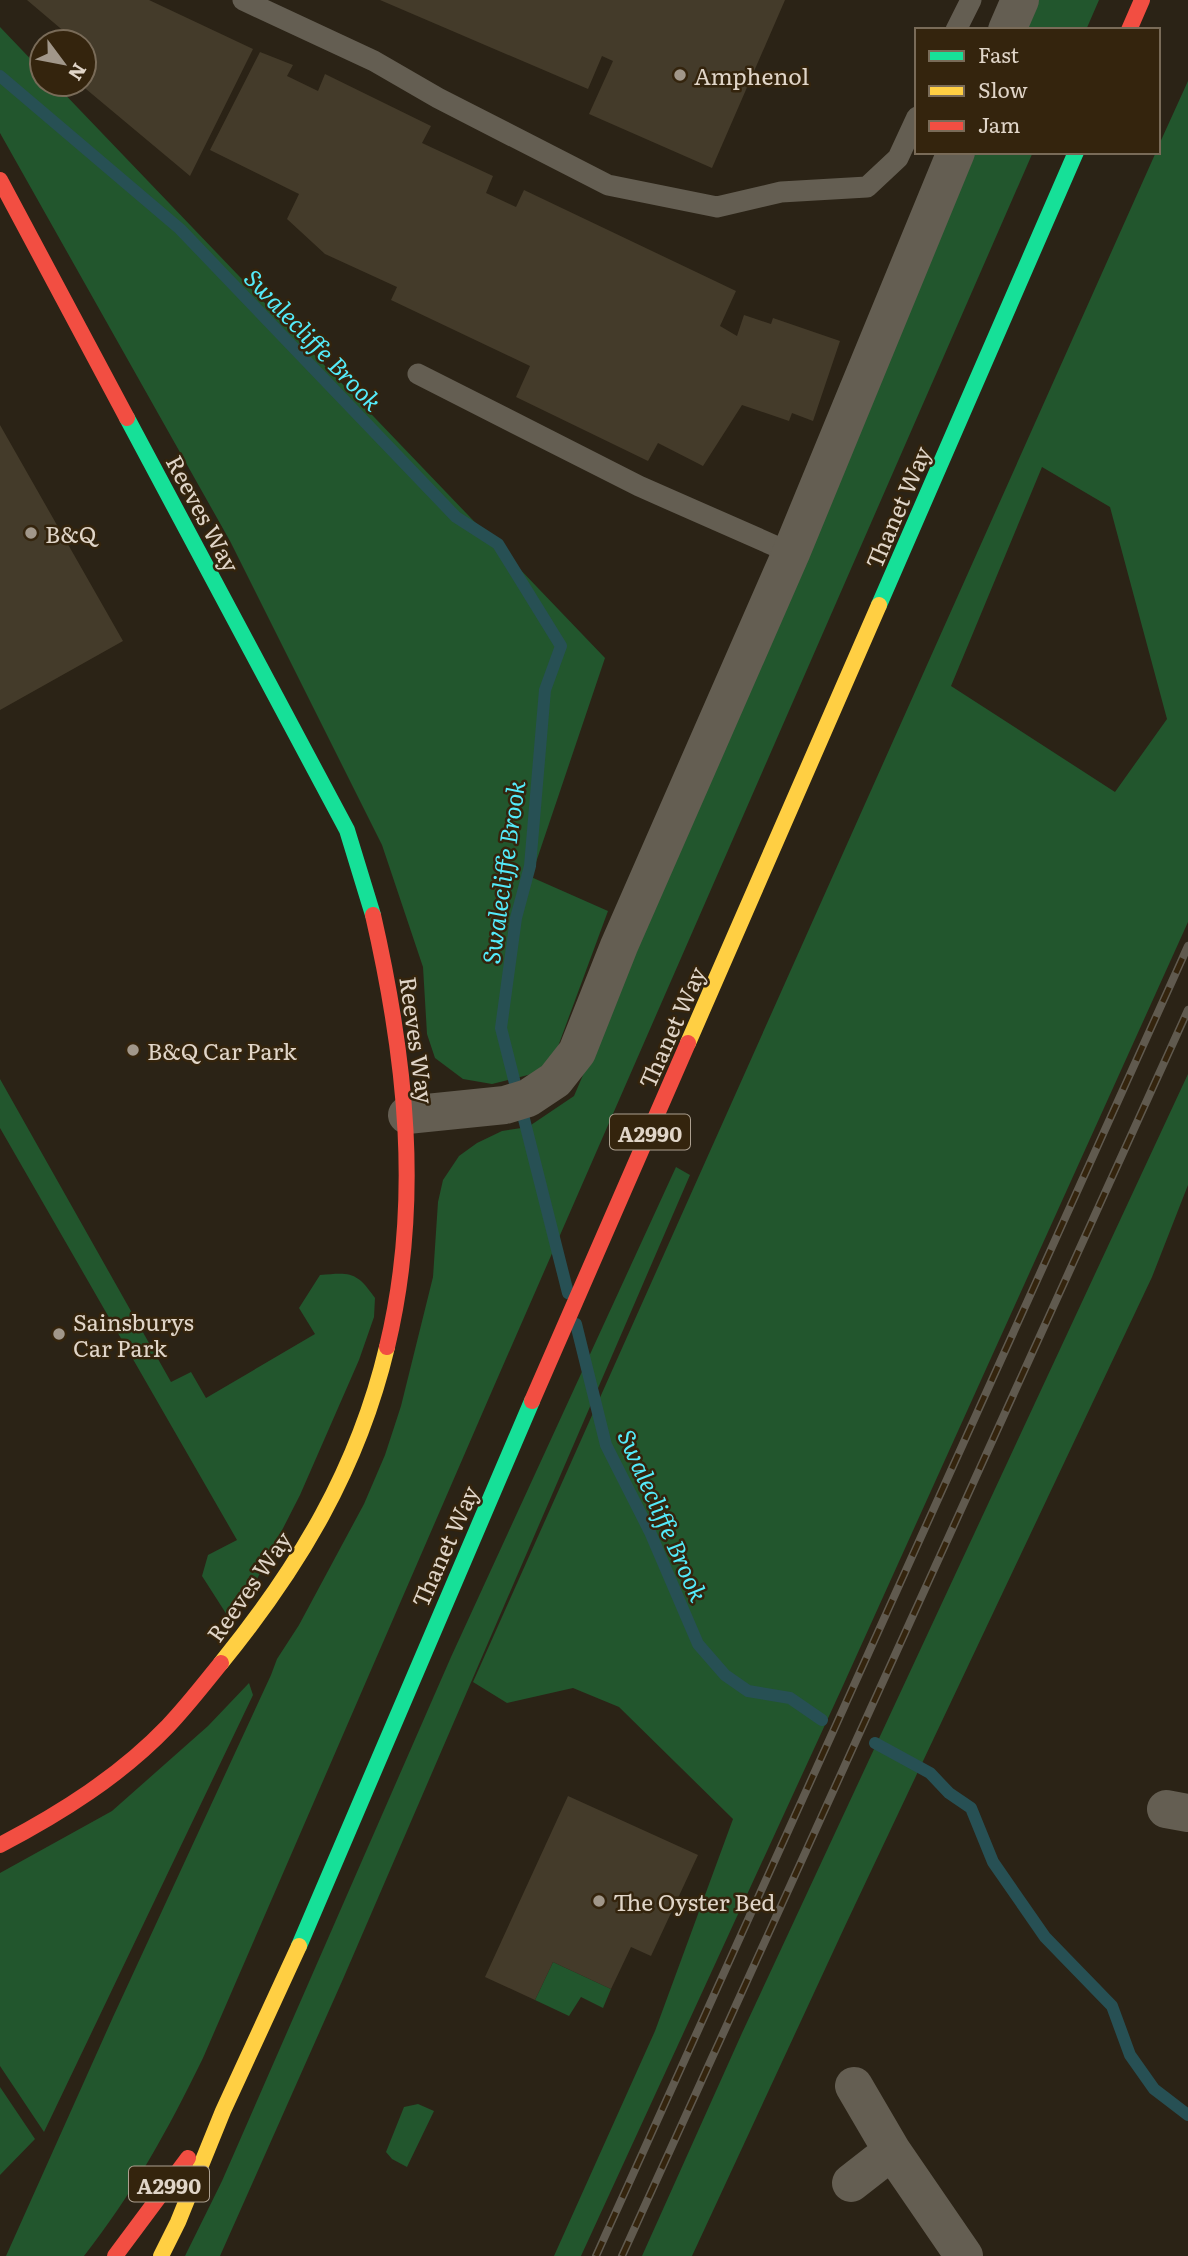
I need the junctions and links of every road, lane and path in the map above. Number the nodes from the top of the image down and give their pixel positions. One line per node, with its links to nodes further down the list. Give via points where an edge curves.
1 (243, 0): 8 (lane, via 374,61 608,185 717,207 782,192 867,187 898,158)
2 (971, 0): 5 (lane)
3 (1020, 0): 6 (street)
4 (1142, 0): 7 (main road)
5 (957, 28)
6 (1008, 28)
7 (1130, 28)
8 (915, 121)
9 (955, 154): 13 (street)
10 (1075, 154): 17 (main road, Thanet Way / A2990)
11 (0, 180): 14 (main road, Reeves Way, via 347,830 365,879 397,1026)
12 (418, 374): 13 (lane, via 639,486)
13 (791, 553): 14 (street, via 577,1052 555,1080 528,1098 505,1105)
14 (407, 1115): 15 (main road, Reeves Way, via 404,1252 391,1335 369,1411 325,1512 276,1594 167,1727 104,1782 40,1825)
15 (0, 1845)
16 (854, 2086): 18 (street)
17 (223, 2111): 20 (main road, Thanet Way / A2990); 21 (main road, Thanet Way / A2990)
18 (892, 2151): 19 (street); 22 (street)
19 (851, 2183)
20 (115, 2256)
21 (161, 2256)
22 (964, 2256)

